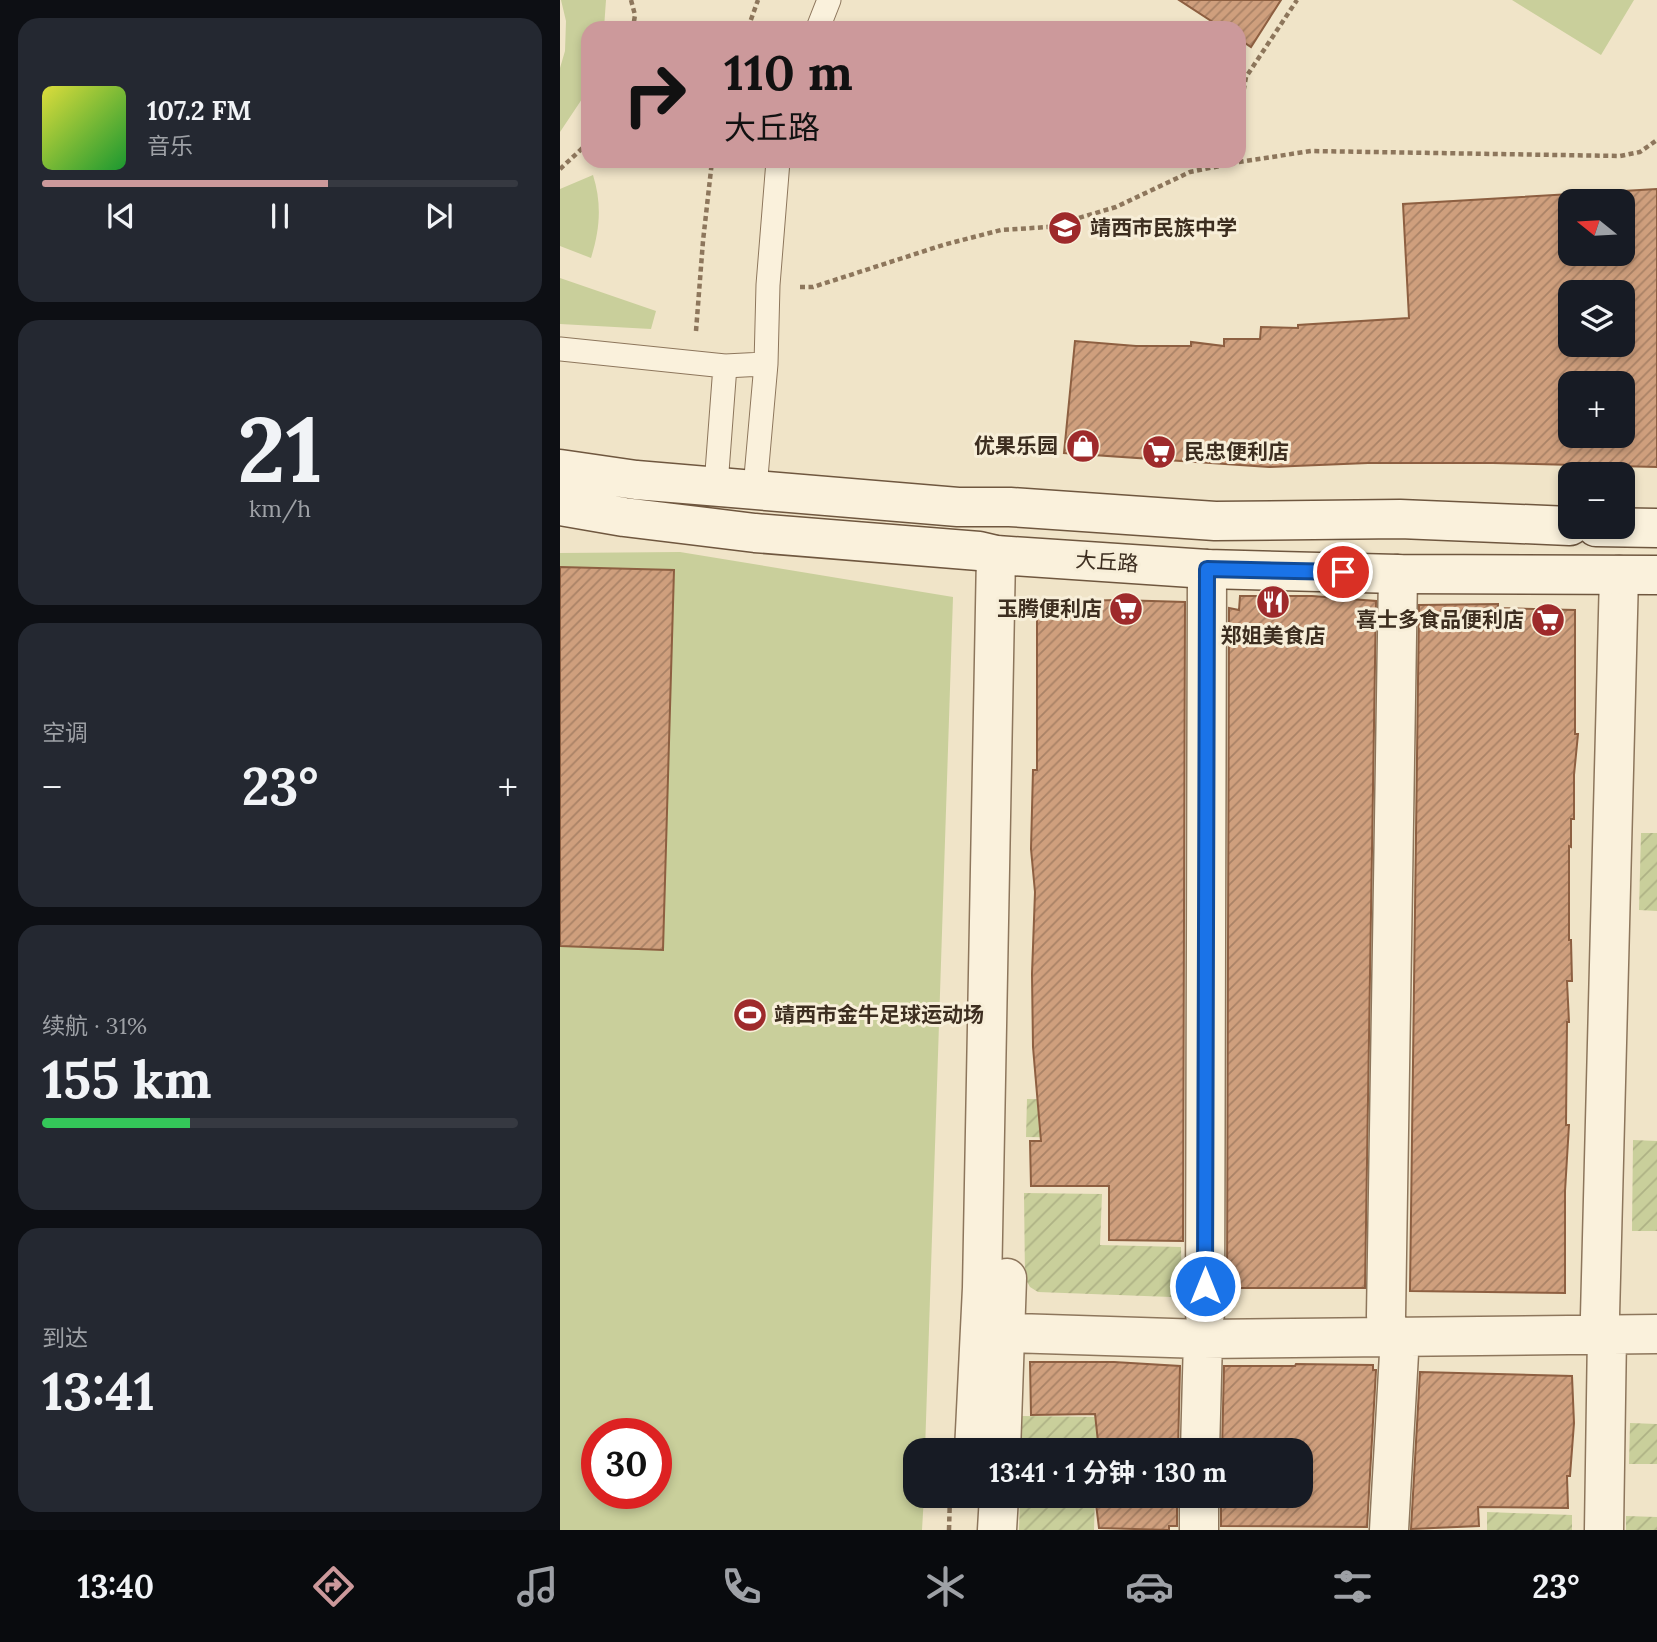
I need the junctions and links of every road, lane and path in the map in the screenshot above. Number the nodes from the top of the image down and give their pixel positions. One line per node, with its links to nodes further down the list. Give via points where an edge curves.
1 (631, 0): 5 (path)
2 (758, 0): 6 (path)
3 (829, 0): 7 (lane)
4 (1297, 0): 8 (path)
5 (635, 21)
6 (750, 21)
7 (821, 21)
8 (1246, 77)
9 (1657, 140): 11 (path, via 1640,152 1620,156 1311,151)
10 (581, 150): 15 (path)
11 (1246, 159)
12 (711, 168): 19 (path, via 696,333 707,343 725,347)
13 (777, 168): 16 (lane)
14 (1206, 168): 16 (path, via 1116,208 1048,227 1001,230 813,287)
15 (560, 169)
16 (768, 285): 18 (lane)
17 (560, 349): 19 (lane)
18 (766, 364): 19 (lane); 22 (lane)
19 (726, 366): 21 (lane)
20 (560, 469): 21 (street)
21 (716, 485): 22 (street)
22 (755, 488): 24 (street, via 958,507 1215,521 1400,519)
23 (560, 506): 27 (street, 大丘路, via 755,533)
24 (1558, 526)
25 (1635, 528): 26 (street)
26 (1657, 528)
27 (1006, 555): 28 (street, 大丘路); 33 (street)
28 (1207, 569): 29 (street, 大丘路); 35 (street)
29 (1398, 574): 30 (street, 大丘路); 36 (street)
30 (1619, 575): 31 (street, 大丘路); 34 (street)
31 (1657, 575)
32 (1657, 1317): 34 (street)
33 (992, 1320): 35 (street); 38 (street); 39 (street)
34 (1604, 1325): 36 (street); 37 (street); 50 (street)
35 (1204, 1326): 36 (street); 40 (street)
36 (1393, 1326): 49 (street)
37 (1657, 1334)
38 (976, 1438)
39 (999, 1438)
40 (1200, 1438)
41 (950, 1508): 45 (path)
42 (972, 1508): 46 (street)
43 (998, 1508): 47 (street)
44 (1199, 1508): 48 (street)
45 (949, 1530)
46 (971, 1530)
47 (997, 1530)
48 (1199, 1530)
49 (1390, 1530)
50 (1604, 1530)

